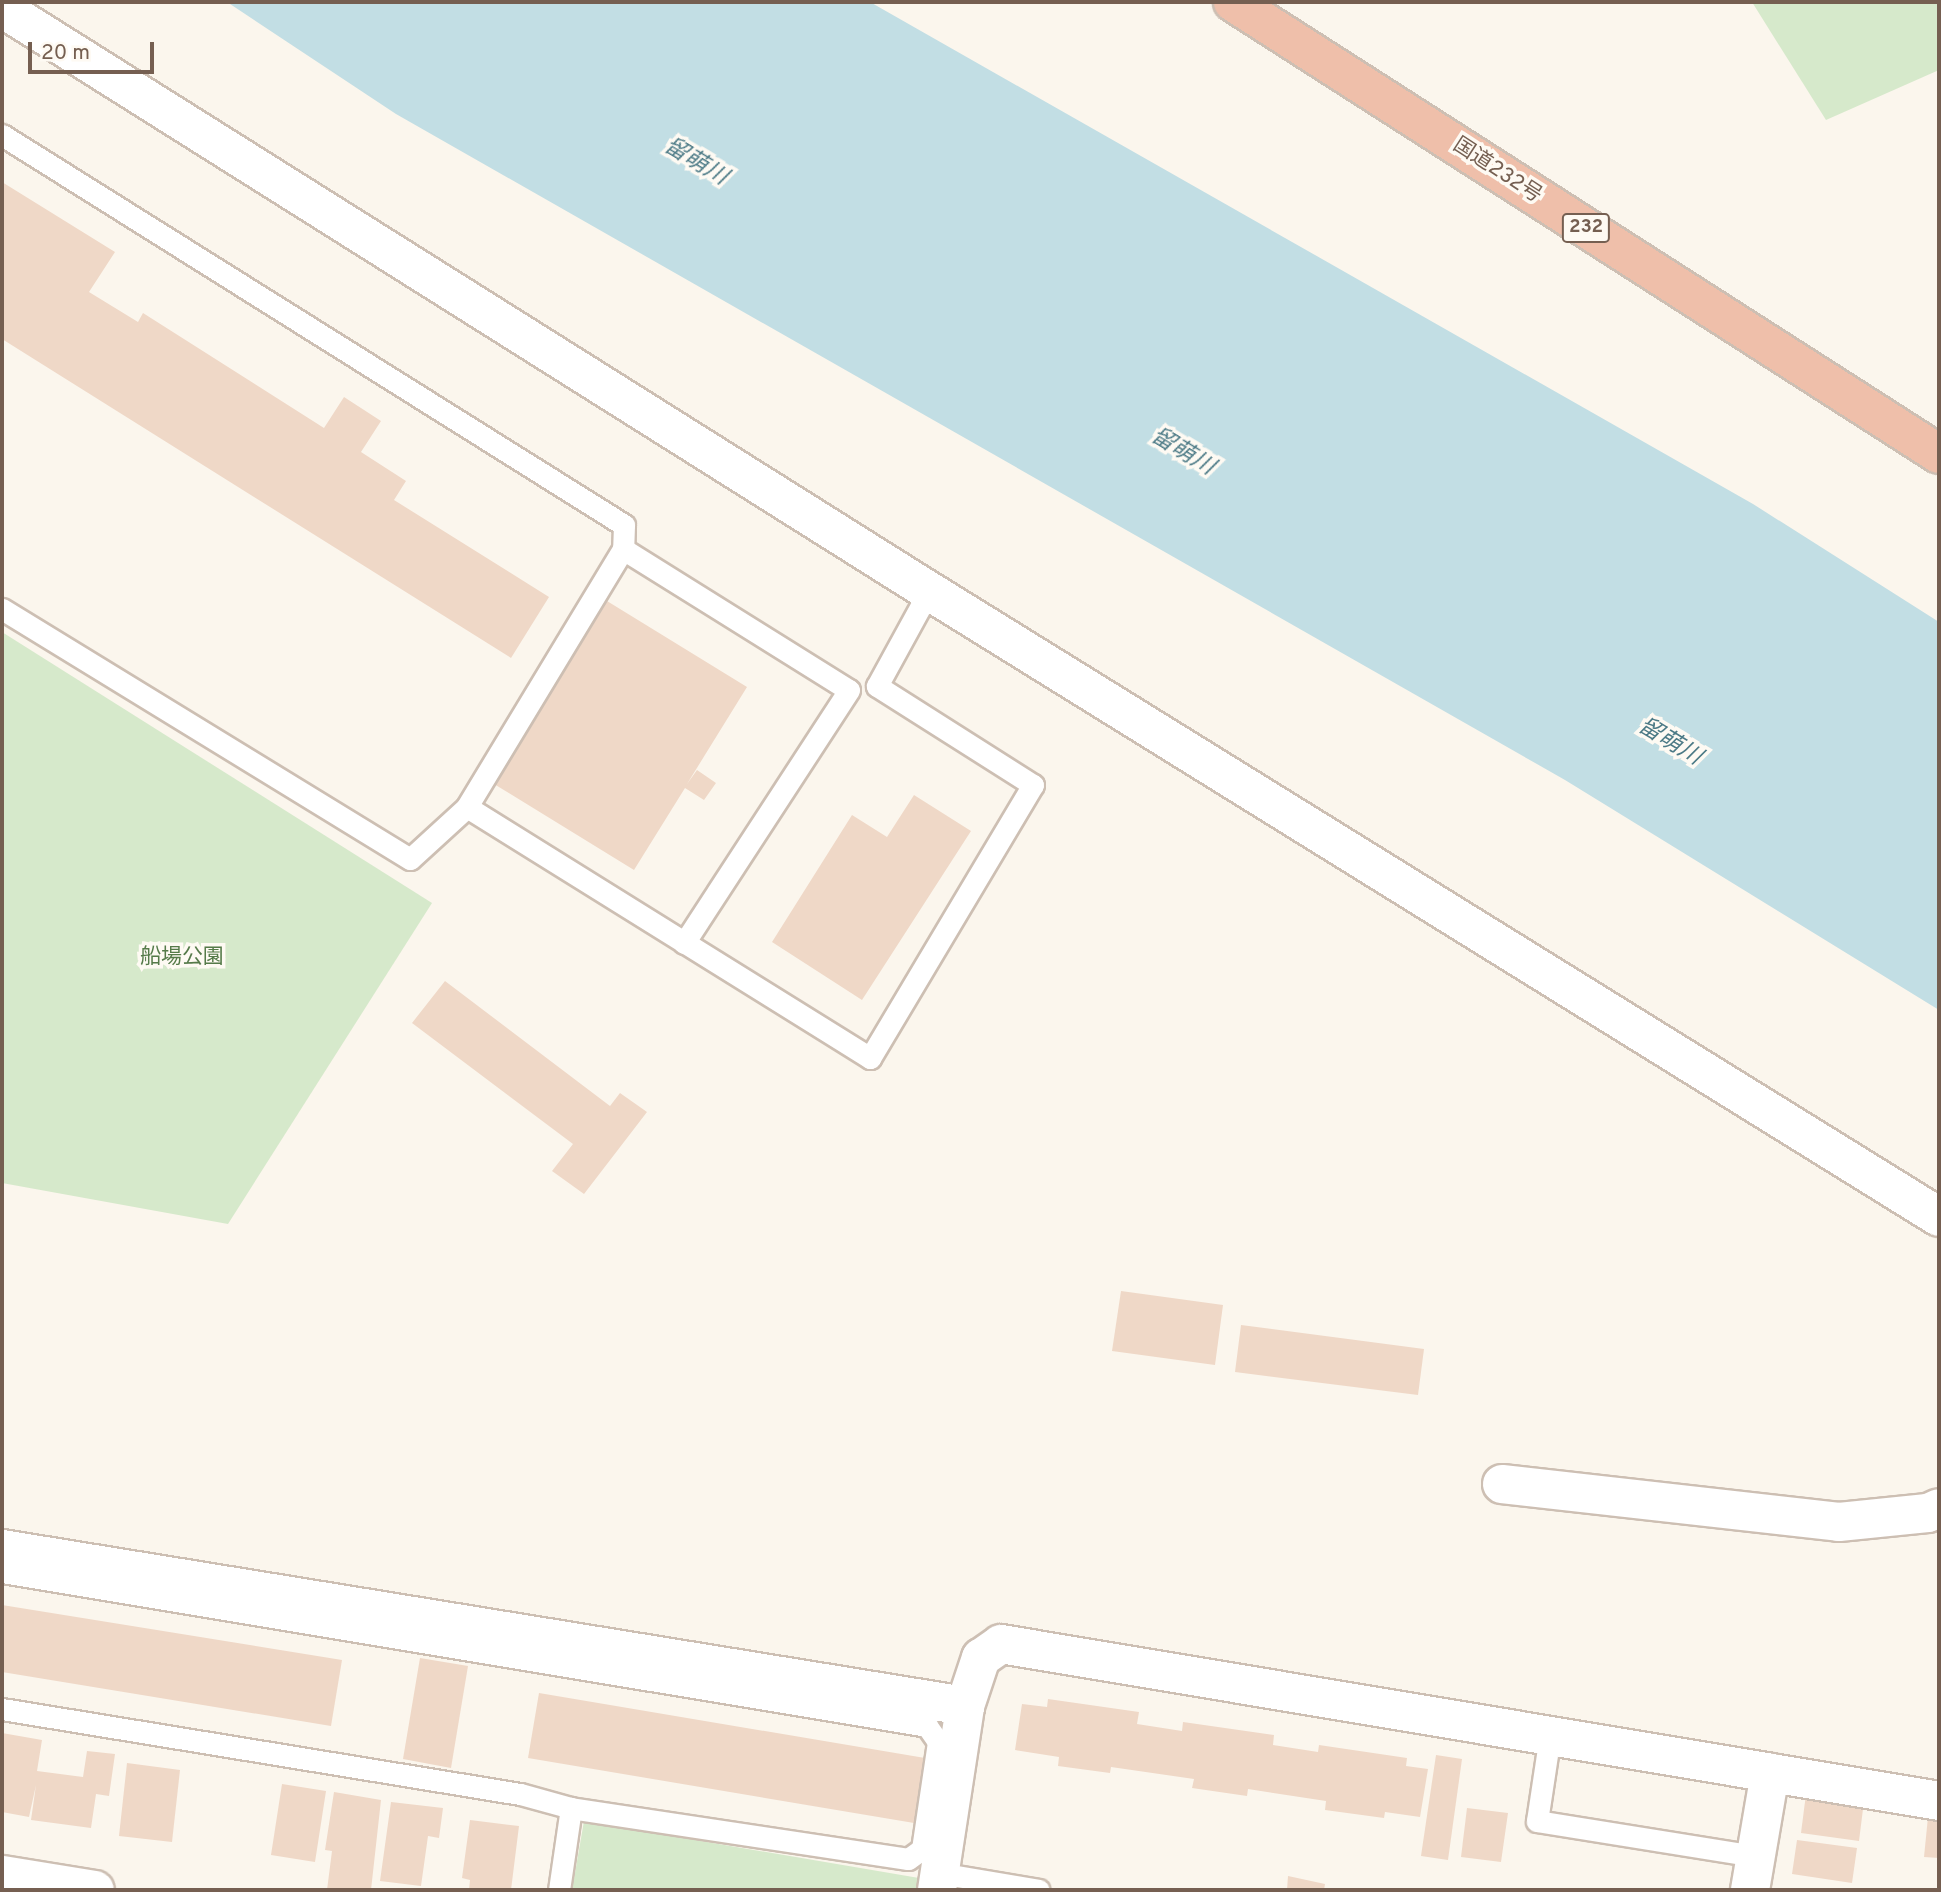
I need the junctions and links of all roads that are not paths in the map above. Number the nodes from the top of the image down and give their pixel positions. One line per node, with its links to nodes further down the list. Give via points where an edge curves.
1 (1233, 2): 4 (highway, 国道232号 / 232)
2 (2, 8): 6 (street)
3 (2, 135): 5 (lane, via 624,525)
4 (1939, 454)
5 (623, 549): 9 (lane); 10 (lane)
6 (929, 591): 8 (lane); 12 (street)
7 (2, 609): 10 (lane, via 410,859)
8 (877, 685): 9 (lane); 11 (lane, via 1034,785 870,1058)
9 (849, 690): 11 (lane)
10 (467, 807): 11 (lane)
11 (684, 943)
12 (1939, 1217)
13 (1502, 1484): 14 (street, via 1839,1522)
14 (1939, 1508)
15 (2, 1549): 17 (street)
16 (2, 1572): 22 (lane, via 927,1726 938,1742 922,1849 908,1860)
17 (965, 1706): 19 (street, via 981,1658 1001,1644); 25 (street)
18 (2, 1709): 22 (lane, via 520,1794)
19 (1549, 1735): 20 (street); 23 (lane, via 1537,1821)
20 (1770, 1773): 21 (street); 23 (street)
21 (1939, 1801)
22 (571, 1808): 27 (lane)
23 (1753, 1873)
24 (2, 1874): 26 (street)
25 (938, 1882): 28 (lane)
26 (95, 1890)
27 (559, 1890)
28 (1039, 1890)

